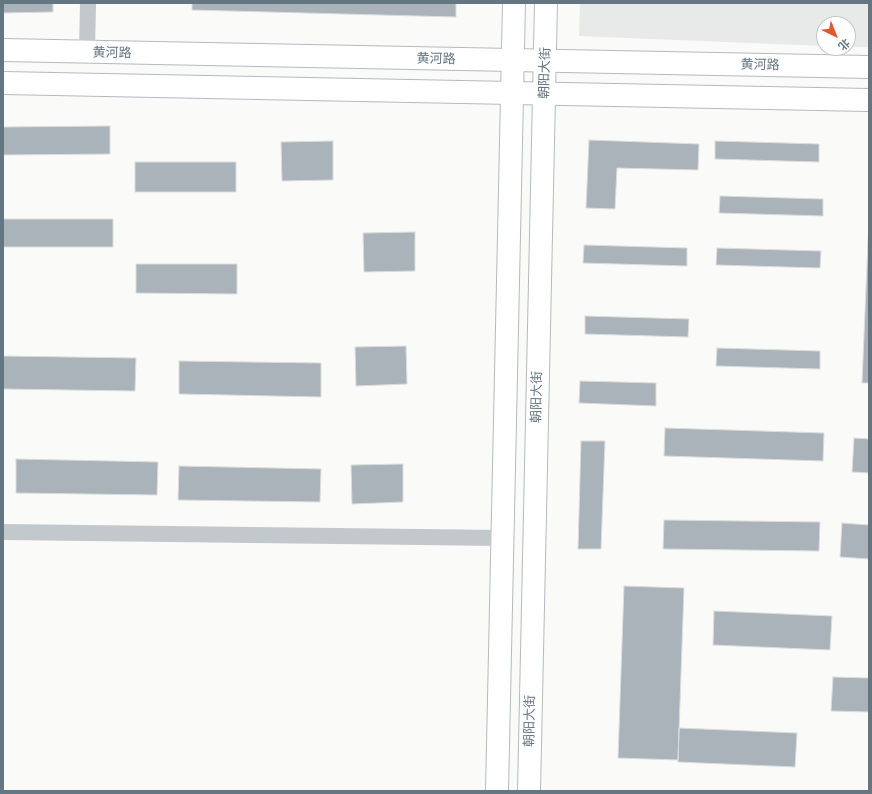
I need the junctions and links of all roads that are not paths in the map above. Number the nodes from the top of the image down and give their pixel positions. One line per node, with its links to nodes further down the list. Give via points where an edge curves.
1 (88, 3): 5 (street)
2 (514, 3): 7 (main road)
3 (546, 3): 6 (main road, 朝阳大街)
4 (3, 50): 5 (main road, 黄河路)
5 (87, 52): 7 (main road, 黄河路)
6 (545, 60): 7 (main road, 黄河路); 8 (main road, 黄河路); 11 (main road, 朝阳大街)
7 (512, 61): 10 (main road)
8 (869, 67)
9 (3, 83): 10 (main road)
10 (513, 93): 11 (main road); 14 (main road)
11 (544, 93): 12 (main road); 16 (main road, 朝阳大街)
12 (869, 100)
13 (3, 532): 14 (street)
14 (503, 538): 15 (main road)
15 (497, 791)
16 (529, 791)

